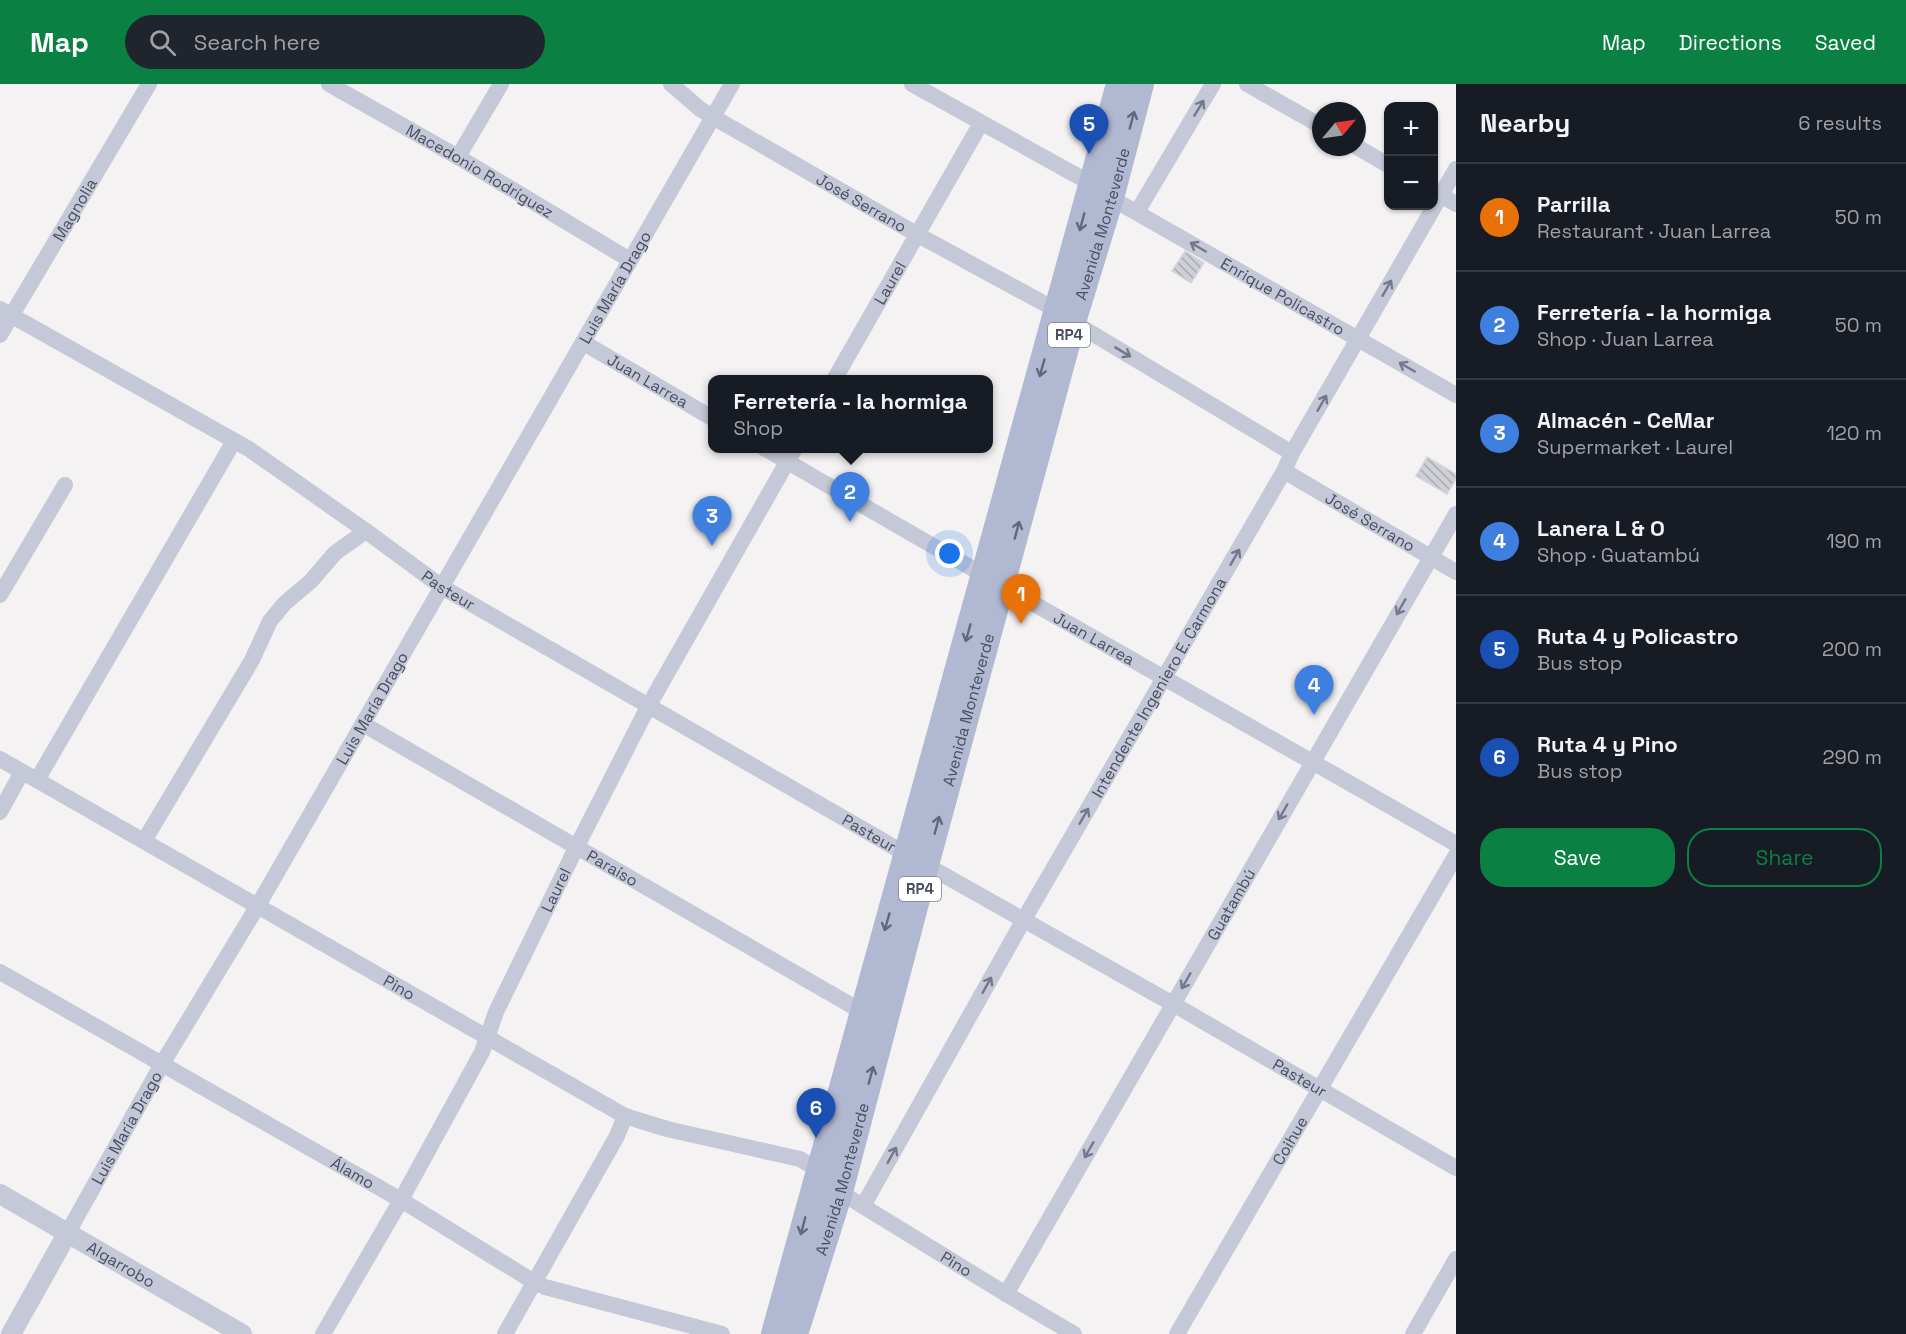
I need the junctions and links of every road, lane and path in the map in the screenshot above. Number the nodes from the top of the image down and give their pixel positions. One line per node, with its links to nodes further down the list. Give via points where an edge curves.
1 (149, 84): 26 (street, Magnolia)
2 (329, 84): 15 (street, Macedonio Rodríguez)
3 (501, 84): 15 (street)
4 (672, 84): 11 (street, José Serrano)
5 (732, 84): 11 (street, Luis María Drago)
6 (912, 84): 13 (street, Enrique Policastro)
7 (1119, 84): 18 (main road, Avenida Monteverde / RP4)
8 (1141, 84): 18 (main road, Avenida Monteverde / RP4, one-way to 8)
9 (1213, 84): 23 (street, one-way to 9)
10 (1247, 84): 12 (street)
11 (713, 117): 24 (street, José Serrano); 25 (street, Luis María Drago)
12 (1312, 121)
13 (981, 123): 18 (street, Enrique Policastro); 24 (street, Laurel)
14 (1366, 152): 16 (street)
15 (458, 157): 25 (street, Macedonio Rodríguez)
16 (1384, 162)
17 (1456, 169): 19 (street, Intendente Ingeniero E. Carmona)
18 (1101, 191): 23 (street, Enrique Policastro); 27 (main road, Avenida Monteverde / RP4)
19 (1438, 192)
20 (1438, 194): 21 (street)
21 (1456, 204)
22 (1428, 210): 29 (street, Intendente Ingeniero E. Carmona, one-way to 22)
23 (1137, 212): 29 (street, Enrique Policastro, one-way to 23)
24 (918, 235): 27 (street, José Serrano); 31 (street, Laurel)
25 (630, 260): 30 (street, Luis María Drago)
26 (6, 312): 28 (street, Magnolia); 34 (street, Pasteur)
27 (1065, 317): 35 (street, José Serrano, one-way to 35); 43 (main road, Avenida Monteverde / RP4)
28 (0, 335)
29 (1358, 339): 32 (street, Enrique Policastro, one-way to 29); 35 (street, Intendente Ingeniero E. Carmona, one-way to 29)
30 (584, 343): 33 (street, Juan Larrea); 44 (street, Luis María Drago)
31 (837, 375)
32 (1456, 395)
33 (708, 416)
34 (234, 441): 40 (street, Pasteur); 51 (street)
35 (1292, 453): 37 (street, Intendente Ingeniero E. Carmona)
36 (791, 455): 43 (street, Juan Larrea); 47 (street, Laurel)
37 (1284, 471): 41 (street, José Serrano); 46 (street, Intendente Ingeniero E. Carmona, one-way to 37)
38 (65, 485): 45 (street)
39 (1456, 514): 41 (street, Guatambú)
40 (366, 531): 44 (street, Pasteur); 53 (street, via 335,553 270,621 252,660)
41 (1430, 557): 42 (street, José Serrano); 50 (street, Guatambú, one-way to 50)
42 (1456, 572)
43 (993, 581): 46 (street, Juan Larrea); 57 (main road, Avenida Monteverde / RP4)
44 (442, 587): 47 (street, Pasteur); 48 (street, Luis María Drago)
45 (0, 595)
46 (1165, 677): 50 (street, Juan Larrea); 59 (street, Intendente Ingeniero E. Carmona, one-way to 46)
47 (649, 705): 55 (street, Laurel); 57 (street, Pasteur)
48 (363, 724): 55 (street, Paraíso); 58 (street, Luis María Drago)
49 (0, 759): 51 (street, Pino)
50 (1312, 761): 54 (street, Juan Larrea); 61 (street, Guatambú, one-way to 61)
51 (30, 776): 52 (street); 53 (street, Pino)
52 (0, 812)
53 (144, 841): 58 (street, Pino)
54 (1456, 844)
55 (576, 848): 62 (street, Paraíso); 63 (street, Laurel, via 495,1012)
56 (1456, 855): 65 (street, Coihue)
57 (916, 860): 59 (street, Pasteur); 62 (main road, Avenida Monteverde / RP4, one-way to 62); 69 (main road, Avenida Monteverde / RP4, one-way to 57)
58 (257, 907): 63 (street, Pino); 64 (street, Luis María Drago)
59 (1023, 921): 61 (street, Pasteur); 72 (street, Intendente Ingeniero E. Carmona, one-way to 59)
60 (0, 972): 64 (street, Álamo)
61 (1173, 1004): 65 (street, Pasteur); 76 (street, Guatambú, one-way to 76)
62 (861, 1011): 68 (main road, Avenida Monteverde / RP4)
63 (488, 1037): 66 (street, Pino); 71 (street, Laurel)
64 (162, 1064): 71 (street, Álamo); 73 (street, Luis María Drago)
65 (1320, 1090): 67 (street, Pasteur); 85 (street, Coihue)
66 (625, 1116): 68 (street, Pino, via 800,1159); 75 (street)
67 (1456, 1168)
68 (818, 1170): 69 (street, Pino); 82 (main road, Avenida Monteverde / RP4, one-way to 82)
69 (840, 1192): 72 (street, Pino); 83 (main road, Avenida Monteverde / RP4)
70 (0, 1194): 73 (street, Algarrobo)
71 (401, 1200): 75 (street, Álamo); 79 (street, Laurel)
72 (863, 1206): 76 (street, Pino)
73 (68, 1234): 77 (street, Luis María Drago); 78 (street, Algarrobo)
74 (1456, 1259): 86 (street)
75 (534, 1282): 80 (street); 81 (street, Álamo)
76 (1006, 1294): 84 (street, Pino)
77 (11, 1334)
78 (242, 1334)
79 (323, 1334)
80 (505, 1334)
81 (722, 1334)
82 (774, 1334)
83 (795, 1334)
84 (1074, 1334)
85 (1178, 1334)
86 (1413, 1334)

